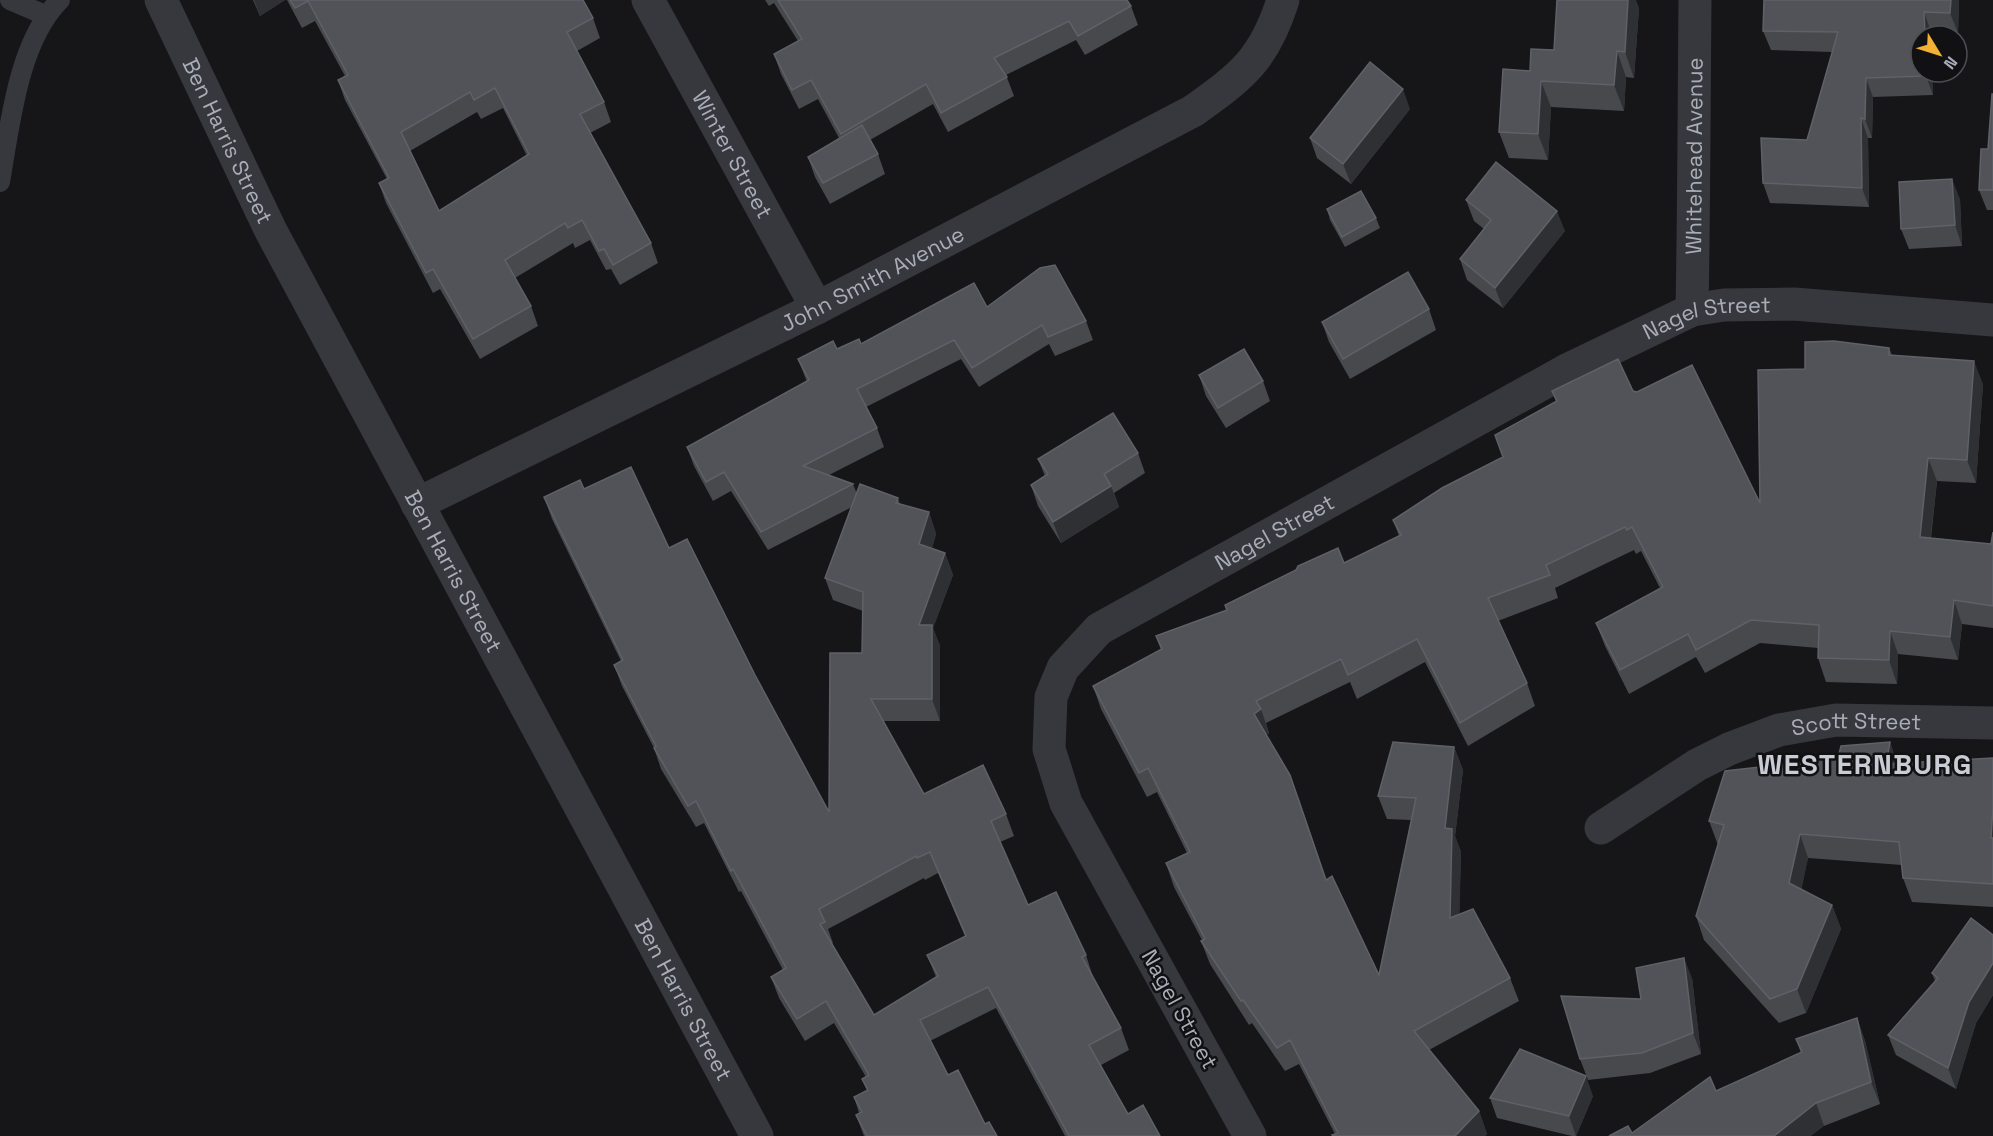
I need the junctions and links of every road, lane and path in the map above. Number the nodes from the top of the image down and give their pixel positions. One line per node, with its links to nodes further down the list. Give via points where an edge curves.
1 (10, 0): 7 (lane)
2 (60, 0): 7 (lane)
3 (161, 0): 12 (street, Ben Harris Street, via 271,231)
4 (648, 0): 9 (street, Winter Street)
5 (1283, 0): 9 (street, John Smith Avenue, via 1271,35 1256,59 1238,79 1193,111)
6 (1695, 0): 10 (street, Whitehead Avenue, via 1696,207)
7 (45, 15): 8 (lane, via 17,86)
8 (0, 182)
9 (817, 308): 12 (street, John Smith Avenue)
10 (1692, 310): 11 (street, Nagel Street, via 1752,303 1794,304); 16 (street, Nagel Street, via 1567,370 1100,628 1063,668 1051,697 1049,749 1066,803)
11 (1993, 320)
12 (417, 504): 15 (street, Ben Harris Street)
13 (1993, 723): 14 (street, Scott Street, via 1836,720 1779,730 1697,765)
14 (1601, 828)
15 (757, 1136)
16 (1250, 1136)

